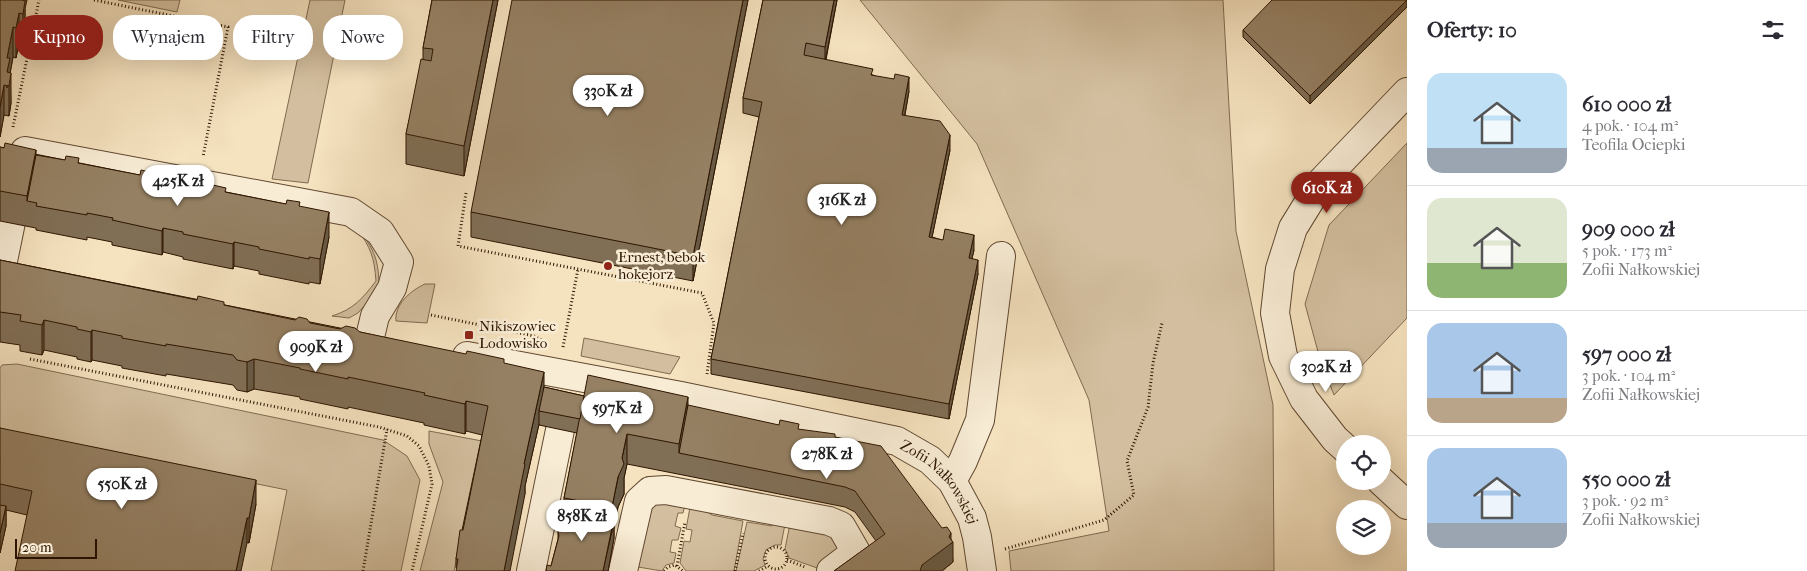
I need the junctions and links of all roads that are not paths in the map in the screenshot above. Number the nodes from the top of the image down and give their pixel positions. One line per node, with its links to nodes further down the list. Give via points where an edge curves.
1 (1407, 92): 9 (street, via 1322,181 1293,228 1280,269 1275,313 1283,356 1304,399)
2 (20, 176): 6 (street, via 24,151 351,212 380,232 399,262 392,288 375,316)
3 (11, 222): 5 (street)
4 (1002, 256): 10 (street, via 980,420)
5 (9, 262)
6 (372, 337)
7 (441, 351): 10 (street, Zofii Nałkowskiej, via 681,396 759,423 897,441 930,460)
8 (560, 434): 14 (street)
9 (1336, 440)
10 (952, 481): 13 (street, Zofii Nałkowskiej, via 965,502)
11 (1391, 490): 12 (street)
12 (1407, 505)
13 (990, 561)
14 (531, 571)
15 (623, 571): 16 (street, via 639,502 650,491 666,490 746,499 841,526 856,552)
16 (831, 571)

